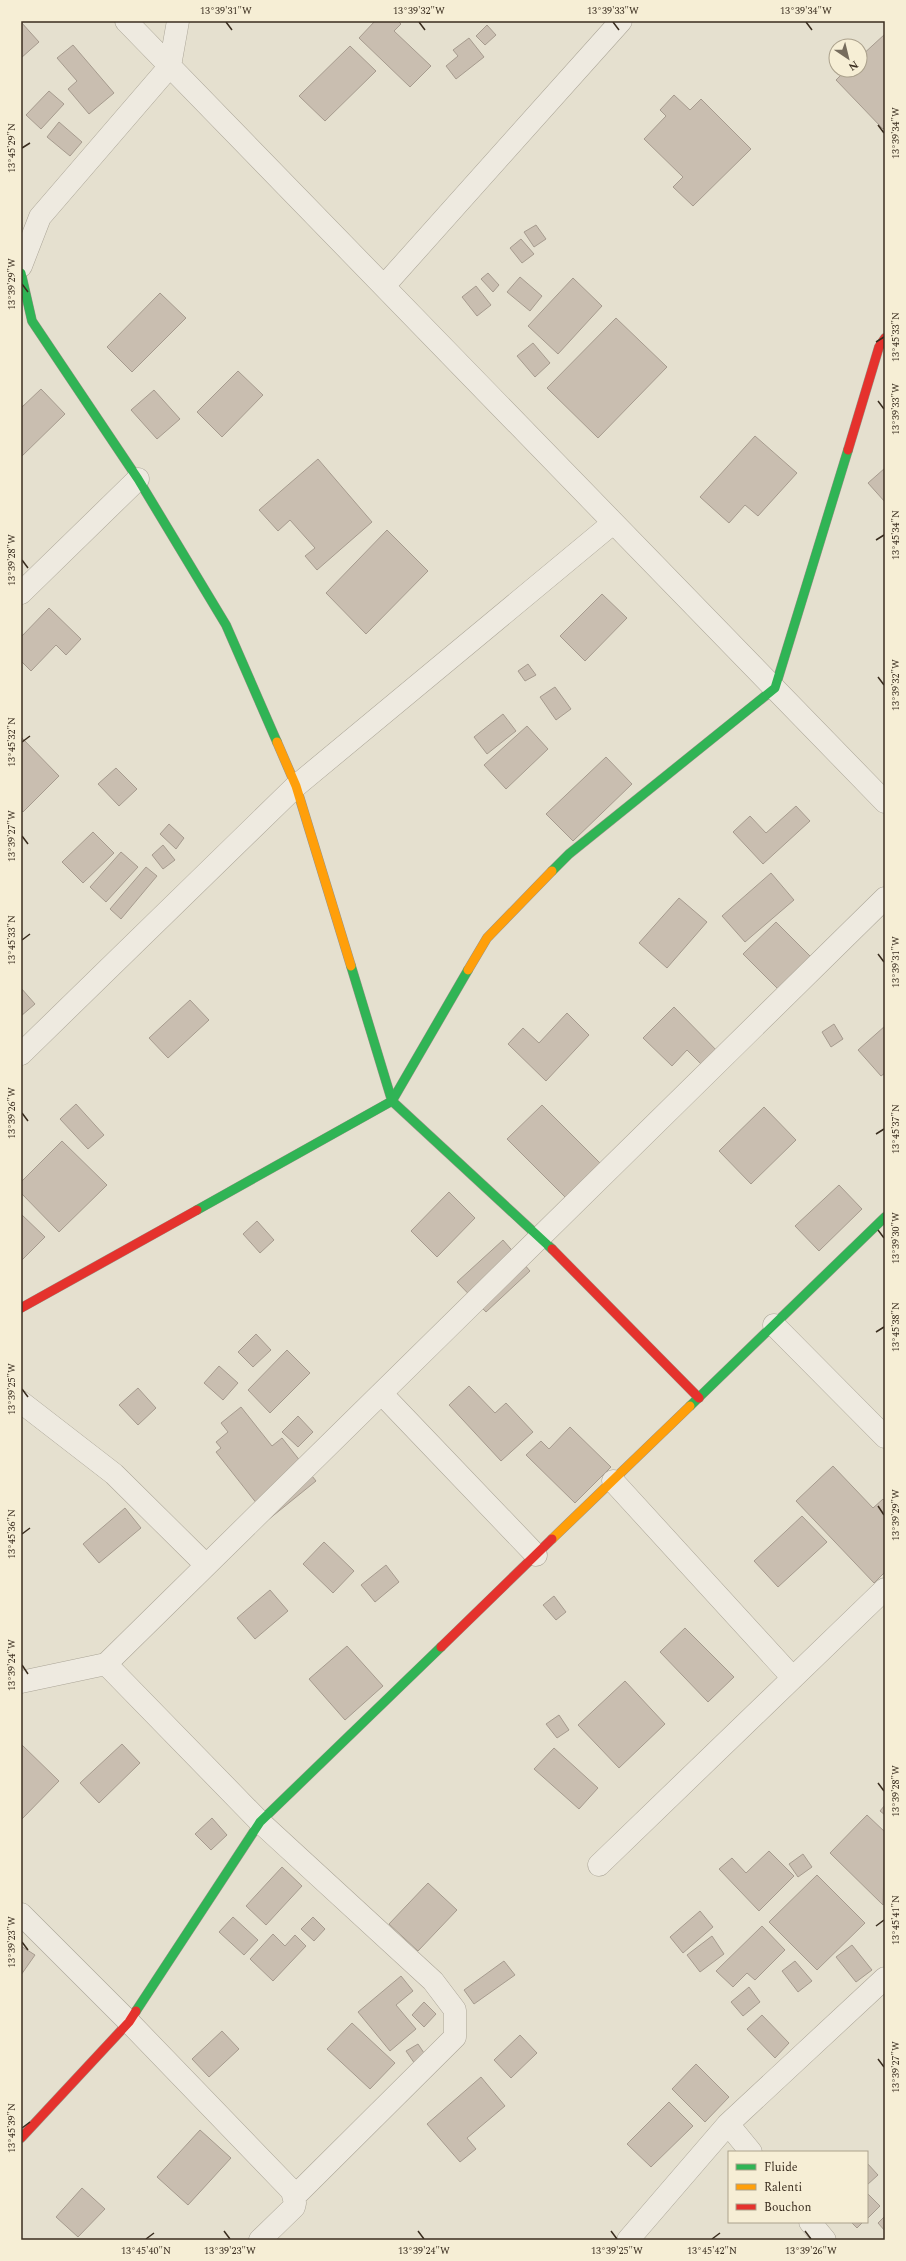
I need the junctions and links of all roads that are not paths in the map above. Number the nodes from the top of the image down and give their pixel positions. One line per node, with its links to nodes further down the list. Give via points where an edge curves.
1 (126, 21): 4 (street)
2 (178, 21): 4 (street)
3 (621, 21): 7 (street)
4 (170, 66): 5 (street, via 40,217); 7 (street)
5 (21, 266)
6 (21, 273): 9 (street, via 32,321)
7 (384, 286): 10 (street)
8 (883, 346): 12 (street)
9 (138, 479): 11 (street); 13 (street, via 226,625)
10 (613, 523): 12 (street); 13 (street)
11 (21, 593)
12 (775, 688): 14 (street); 17 (street, via 569,854 487,938)
13 (296, 786): 16 (street); 17 (street)
14 (885, 802)
15 (885, 898): 19 (street)
16 (21, 1054)
17 (392, 1101): 19 (street); 20 (street)
18 (885, 1218): 21 (street)
19 (540, 1237): 22 (street); 23 (street)
20 (21, 1308)
21 (774, 1325): 23 (street); 25 (street)
22 (382, 1394): 27 (street); 28 (street)
23 (699, 1398): 26 (street)
24 (21, 1402): 28 (street, via 114,1474)
25 (885, 1437)
26 (613, 1481): 27 (street); 31 (street)
27 (536, 1555): 33 (street)
28 (206, 1565): 30 (street)
29 (885, 1589): 31 (street)
30 (106, 1664): 32 (street); 33 (street)
31 (793, 1678): 34 (street)
32 (21, 1682)
33 (260, 1822): 37 (street); 41 (street, via 432,1981 455,2010 456,2037)
34 (599, 1865)
35 (21, 1914): 37 (street)
36 (885, 1978): 38 (street)
37 (129, 2022): 39 (street); 41 (street, via 286,2184)
38 (728, 2124): 40 (street); 44 (street)
39 (21, 2138)
40 (750, 2151)
41 (294, 2197): 43 (street, via 294,2207)
42 (811, 2223): 45 (street)
43 (260, 2240)
44 (628, 2240)
45 (825, 2240)

